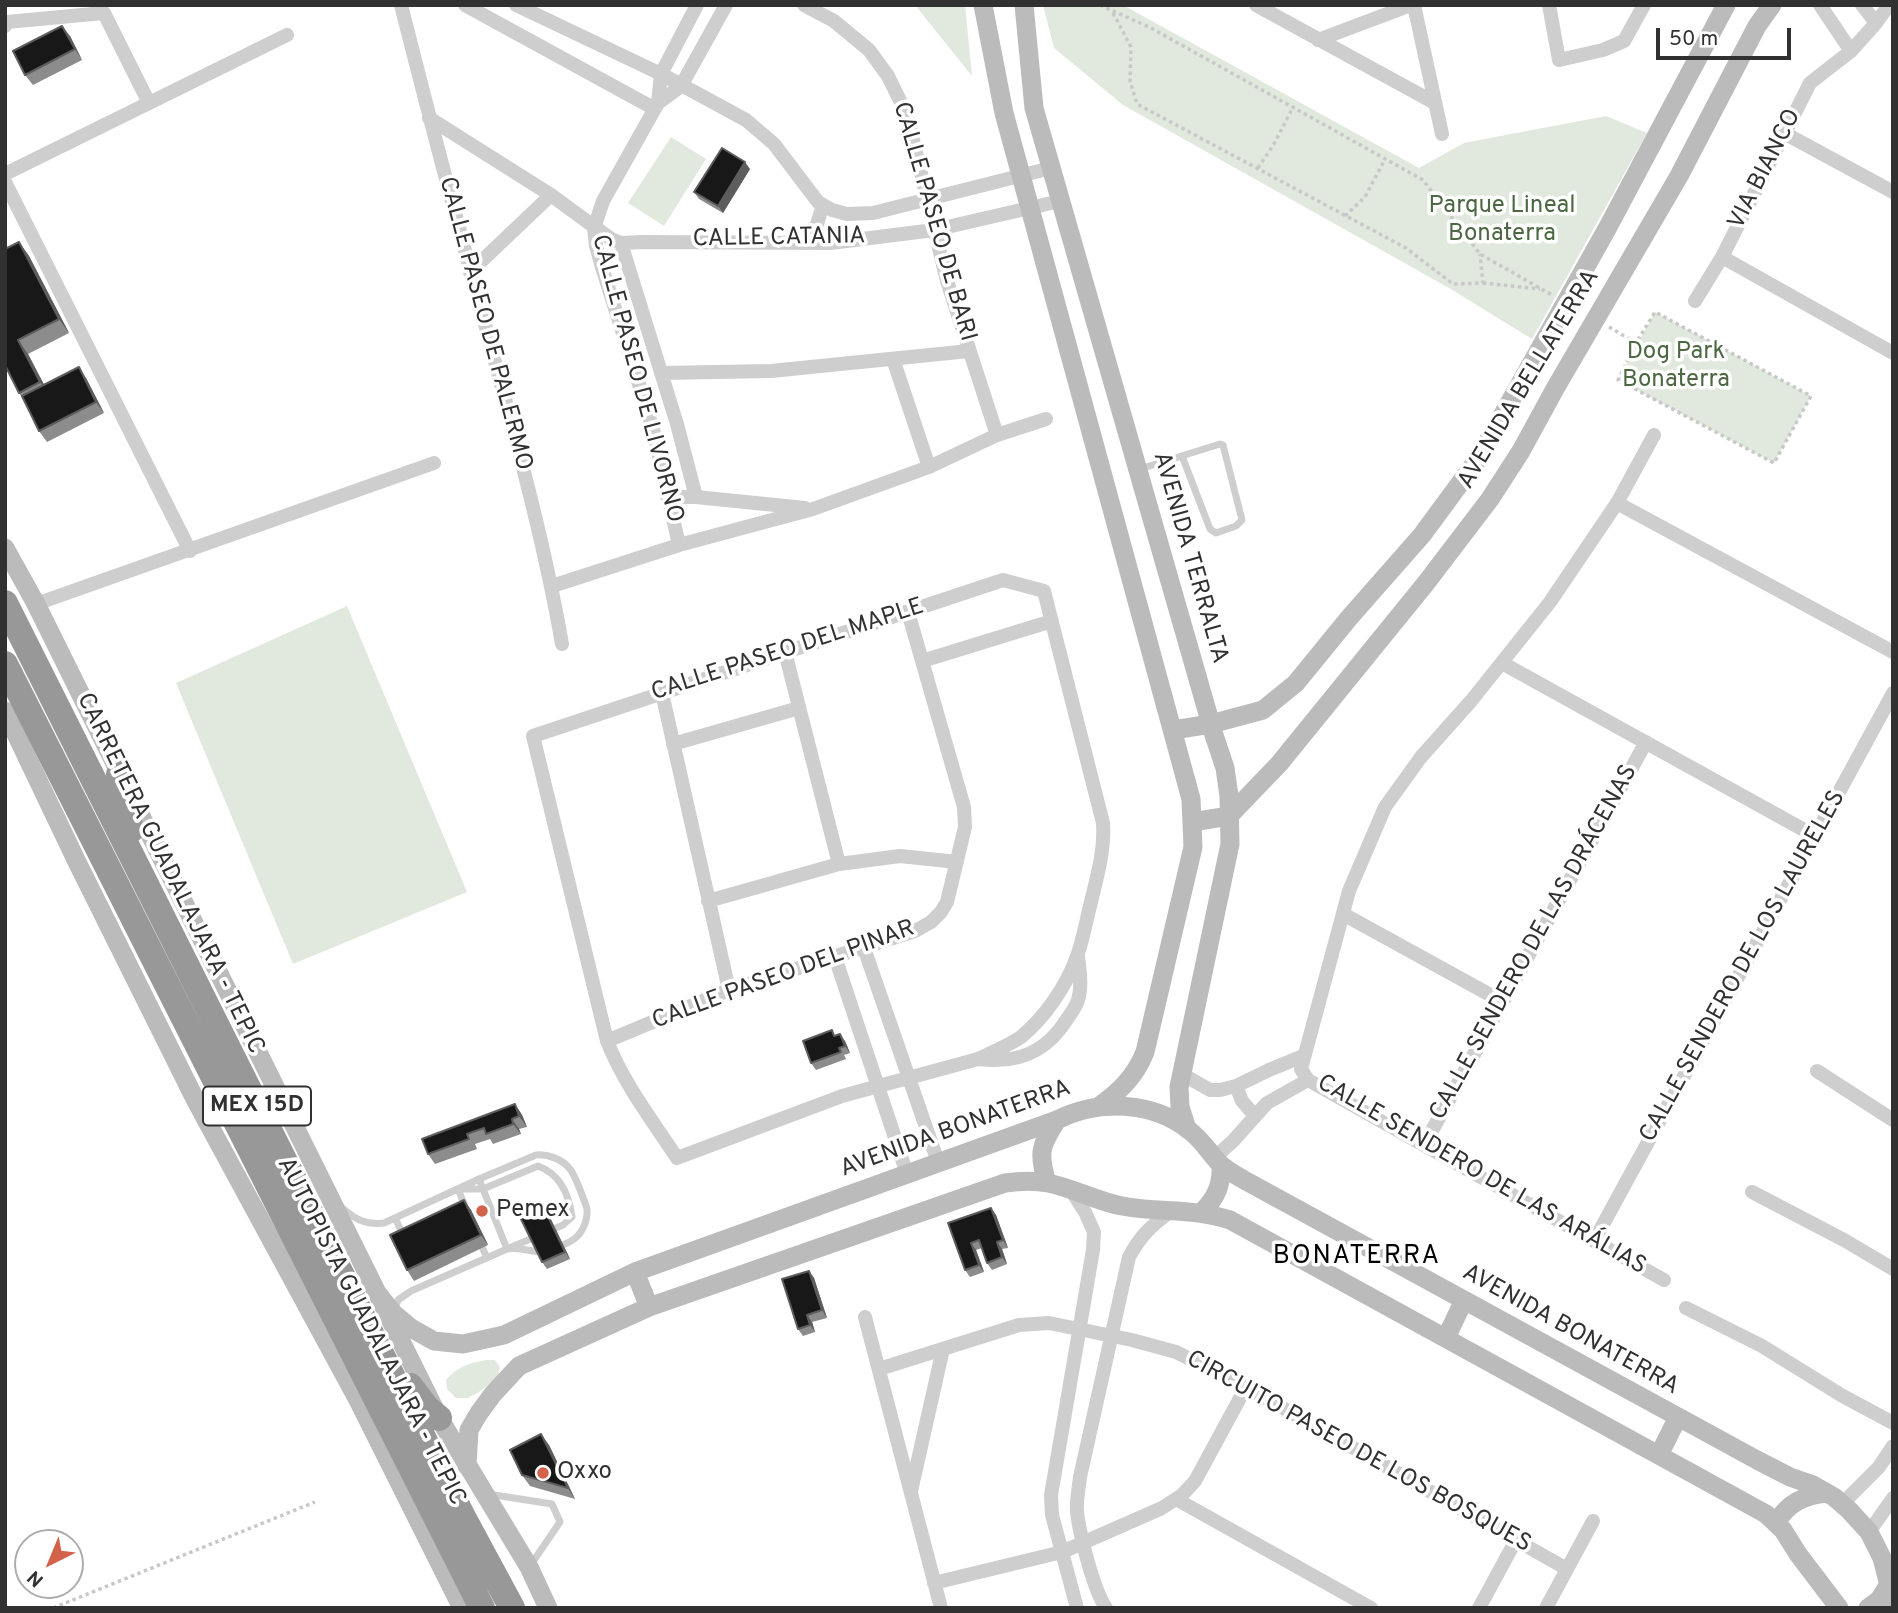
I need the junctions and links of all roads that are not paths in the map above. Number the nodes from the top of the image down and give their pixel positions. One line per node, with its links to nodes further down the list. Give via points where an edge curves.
1 (401, 5): 29 (street, CALLE PASEO DE PALERMO)
2 (465, 5): 28 (street)
3 (516, 5): 24 (street)
4 (697, 5): 24 (street, CALLE PASEO DE LIVORNO)
5 (726, 5): 25 (street, CALLE PASEO DE LIVORNO)
6 (804, 5): 38 (street, CALLE PASEO DE BARI, via 834,21 869,50 888,76 908,116)
7 (983, 5): 34 (street)
8 (1024, 5): 32 (street, AVENIDA TERRALTA, via 1034,107)
9 (1256, 5): 18 (street)
10 (1413, 5): 22 (street); 27 (street)
11 (1549, 5): 12 (street, via 1559,60 1623,41)
12 (1644, 5)
13 (1726, 5): 82 (street, AVENIDA BELLATERRA, via 1478,459 1422,535 1296,683 1264,710)
14 (1772, 5): 87 (street, AVENIDA BELLATERRA, via 1679,176 1490,499 1279,764)
15 (1820, 5): 23 (street)
16 (1862, 5): 19 (street)
17 (1889, 5): 19 (street, VIA BIANCO)
18 (1271, 10): 22 (street)
19 (1876, 23): 23 (street, VIA BIANCO)
20 (5, 26): 26 (street, via 7,22 104,13)
21 (287, 36): 26 (street)
22 (1318, 40): 27 (street)
23 (1850, 51): 30 (street, VIA BIANCO, via 1810,83)
24 (661, 74): 25 (street); 28 (street, CALLE PASEO DE LIVORNO)
25 (681, 86): 28 (street, CALLE PASEO DE LIVORNO); 40 (street, via 746,120 774,144)
26 (149, 103): 33 (street)
27 (1435, 103): 31 (street)
28 (657, 106): 42 (street, CALLE PASEO DE LIVORNO, via 603,201)
29 (429, 118): 37 (street); 47 (street, CALLE PASEO DE PALERMO)
30 (1784, 133): 36 (street); 46 (street, VIA BIANCO)
31 (1442, 134)
32 (1051, 168): 34 (street); 39 (street, AVENIDA TERRALTA)
33 (5, 174)
34 (1021, 176): 38 (street); 41 (street)
35 (5, 183): 66 (street)
36 (1893, 192)
37 (551, 195): 42 (street); 47 (street)
38 (927, 200): 40 (street, via 873,213 847,214); 43 (street, CALLE PASEO DE BARI)
39 (1060, 201): 41 (street, CALLE CATANIA); 59 (street, AVENIDA TERRALTA)
40 (823, 205): 45 (street)
41 (1030, 208): 43 (street, CALLE CATANIA); 83 (street)
42 (594, 228): 44 (street); 60 (street, CALLE PASEO DE LIVORNO, via 653,429)
43 (934, 230): 45 (street, CALLE CATANIA); 49 (street, CALLE PASEO DE BARI)
44 (621, 243): 45 (street, CALLE CATANIA); 52 (street, CALLE PASEO DE LIVORNO)
45 (811, 243)
46 (1722, 257): 48 (street, VIA BIANCO); 50 (street)
47 (470, 272): 67 (street, CALLE PASEO DE PALERMO)
48 (1695, 301)
49 (969, 351): 51 (street); 54 (street, CALLE PASEO DE BARI)
50 (1893, 353)
51 (893, 359): 52 (street, via 771,371); 58 (street)
52 (661, 373): 61 (street, CALLE PASEO DE LIVORNO)
53 (1046, 419): 54 (street)
54 (997, 435): 58 (street)
55 (1654, 435): 62 (street)
56 (1182, 456): 56 (lane, via 1223,445 1242,520 1239,524 1216,533 1210,529); 59 (lane)
57 (434, 463): 66 (street)
58 (929, 467): 63 (street)
59 (1138, 470): 82 (street, AVENIDA TERRALTA)
60 (667, 497): 61 (street); 64 (street, CALLE PASEO DE LIVORNO)
61 (696, 497): 63 (street)
62 (1617, 503): 74 (street); 77 (street)
63 (813, 509): 64 (street)
64 (679, 545): 67 (street)
65 (5, 548): 69 (street, CARRETERA GUADALAJARA - TEPIC)
66 (190, 551): 69 (street)
67 (552, 586): 72 (street, CALLE PASEO DE PALERMO)
68 (5, 604): 95 (highway, AUTOPISTA GUADALAJARA - TEPIC / MEX 15D)
69 (36, 604): 86 (street, CARRETERA GUADALAJARA - TEPIC)
70 (908, 612): 71 (street, CALLE PASEO DEL MAPLE, via 1003,580 1044,591); 73 (street, CALLE PASEO DEL MAPLE); 75 (street, CALLE PASEO DEL PINAR)
71 (1052, 621): 75 (street); 96 (street, via 1103,831 1103,851)
72 (562, 644)
73 (785, 652): 78 (street, CALLE PASEO DEL MAPLE); 80 (street)
74 (1893, 653)
75 (922, 661): 90 (street, CALLE PASEO DEL PINAR, via 964,807 965,827)
76 (5, 663): 164 (highway, CARRETERA GUADALAJARA - TEPIC)
77 (1502, 663): 84 (street); 93 (street, via 1421,757 1385,807)
78 (662, 693): 85 (street); 100 (street, CALLE PASEO DEL MAPLE, via 533,736)
79 (1893, 693): 89 (street, CALLE SENDERO DE LOS LAURELES)
80 (799, 708): 85 (street); 91 (street)
81 (5, 711): 160 (street, via 196,1101)
82 (1211, 724): 83 (street, AVENIDA BELLATERRA); 87 (street, AVENIDA TERRALTA, via 1225,768)
83 (1173, 730): 88 (street, via 1191,799)
84 (1646, 742): 89 (street); 99 (street, CALLE SENDERO DE LAS DRÁCENAS)
85 (673, 744): 92 (street)
86 (119, 774): 95 (highway, via 129,824); 118 (street, CARRETERA GUADALAJARA - TEPIC)
87 (1229, 816): 88 (street); 104 (street, AVENIDA TERRALTA, via 1230,844)
88 (1192, 822): 108 (street, via 1193,847 1145,1052 1132,1077)
89 (1815, 836): 133 (street, CALLE SENDERO DE LOS LAURELES)
90 (957, 862): 91 (street, via 901,856); 94 (street, CALLE PASEO DEL PINAR, via 947,902 931,922 915,932)
91 (839, 864): 92 (street)
92 (708, 901): 98 (street)
93 (1343, 914): 99 (street); 102 (street)
94 (864, 948): 97 (street, CALLE PASEO DEL PINAR); 105 (street)
95 (180, 951): 156 (highway, AUTOPISTA GUADALAJARA - TEPIC / MEX 15D)
96 (1078, 953): 101 (street, via 1066,983 1034,1024 1020,1037); 101 (street, via 1078,1002 1063,1027 1042,1047 1020,1058)
97 (835, 957): 98 (street, CALLE PASEO DEL PINAR); 106 (street)
98 (729, 990): 100 (street, CALLE PASEO DEL PINAR)
99 (1503, 1002): 113 (street, CALLE SENDERO DE LAS DRÁCENAS)
100 (607, 1041): 106 (street, via 632,1090 677,1158)
101 (978, 1059): 105 (street)
102 (1304, 1068): 107 (street, via 1269,1070); 109 (street); 113 (street, CALLE SENDERO DE LAS ARÁLIAS)
103 (1817, 1071): 111 (street)
104 (1182, 1074): 107 (street, via 1210,1090); 112 (street, AVENIDA TERRALTA, via 1180,1107)
105 (909, 1078): 106 (street); 115 (street)
106 (878, 1086): 116 (street)
107 (1236, 1086): 109 (street, via 1238,1096)
108 (1098, 1107): 110 (street, AVENIDA BONATERRA); 112 (street, AVENIDA BONATERRA, via 1150,1110)
109 (1255, 1116): 114 (street)
110 (1057, 1120): 115 (street, AVENIDA BONATERRA); 119 (street, via 1044,1139 1041,1161)
111 (1893, 1120)
112 (1187, 1129): 114 (street, AVENIDA BONATERRA)
113 (1424, 1145): 133 (street, CALLE SENDERO DE LAS ARÁLIAS)
114 (1218, 1161): 129 (street, via 1222,1181 1212,1203); 146 (street, AVENIDA BONATERRA, via 1246,1181)
115 (938, 1162): 116 (street, AVENIDA BONATERRA)
116 (907, 1174): 141 (street, AVENIDA BONATERRA)
117 (479, 1179): 120 (lane); 121 (lane); 134 (lane, via 545,1154 570,1169 587,1209 582,1231 573,1241 545,1251)
118 (322, 1183): 130 (lane, via 336,1202 359,1220 372,1224); 150 (street, CARRETERA GUADALAJARA - TEPIC)
119 (1047, 1183): 122 (street); 147 (street, via 1005,1183)
120 (458, 1189): 121 (lane); 124 (lane); 128 (lane)
121 (483, 1189): 134 (lane); 134 (lane, via 538,1166 559,1179 572,1217)
122 (1071, 1190): 127 (street, via 1120,1206); 151 (street, via 1094,1232)
123 (1752, 1192): 140 (street)
124 (437, 1198): 125 (lane); 126 (lane)
125 (416, 1208): 130 (lane); 131 (lane)
126 (442, 1210)
127 (1171, 1211): 129 (street); 153 (street, via 1150,1226 1129,1256)
128 (467, 1212)
129 (1202, 1212): 154 (street, via 1230,1220)
130 (395, 1218): 135 (lane)
131 (421, 1219)
132 (477, 1235): 137 (lane)
133 (1594, 1241): 144 (street, CALLE SENDERO DE LAS ARÁLIAS)
134 (508, 1249): 137 (lane)
135 (410, 1251)
136 (461, 1256): 139 (lane)
137 (487, 1258): 139 (lane)
138 (440, 1265): 143 (lane)
139 (466, 1267): 143 (lane)
140 (1893, 1269)
141 (635, 1272): 147 (street); 152 (street, AVENIDA BONATERRA)
142 (420, 1273): 145 (lane)
143 (445, 1276): 145 (lane)
144 (1664, 1280)
145 (425, 1284): 150 (lane, via 398,1300)
146 (1464, 1300): 154 (street); 161 (street, AVENIDA BONATERRA)
147 (649, 1307): 157 (street)
148 (1686, 1308): 163 (street, via 1762,1346)
149 (865, 1317): 158 (street)
150 (394, 1321): 152 (street, AVENIDA BONATERRA, via 434,1341 463,1344); 162 (street, CARRETERA GUADALAJARA - TEPIC)
151 (1080, 1329): 153 (street, CIRCUITO PASEO DE LOS BOSQUES); 155 (street, CIRCUITO PASEO DE LOS BOSQUES, via 1049,1323 1019,1325); 178 (street, via 1051,1496)
152 (504, 1335): 157 (street)
153 (1111, 1336): 159 (street, CIRCUITO PASEO DE LOS BOSQUES, via 1176,1352); 177 (street, via 1080,1477 1077,1511)
154 (1446, 1338): 166 (street)
155 (943, 1349): 158 (street, CIRCUITO PASEO DE LOS BOSQUES); 169 (street)
156 (385, 1361): 162 (highway); 185 (highway, AUTOPISTA GUADALAJARA - TEPIC / MEX 15D)
157 (519, 1366): 167 (street, via 493,1394 470,1430)
158 (879, 1369): 169 (street)
159 (1246, 1387): 172 (street, via 1195,1481); 176 (street, CIRCUITO PASEO DE LOS BOSQUES)
160 (358, 1401): 164 (highway); 183 (street)
161 (1678, 1417): 166 (street); 170 (street, AVENIDA BONATERRA)
162 (439, 1418): 167 (street, CARRETERA GUADALAJARA - TEPIC)
163 (1893, 1423)
164 (394, 1434): 184 (highway, CARRETERA GUADALAJARA - TEPIC)
165 (1893, 1446): 170 (street, via 1879,1467)
166 (1659, 1455): 174 (street)
167 (467, 1466): 168 (street, CARRETERA GUADALAJARA - TEPIC)
168 (484, 1493): 179 (street, CARRETERA GUADALAJARA - TEPIC); 179 (lane, via 552,1504 560,1522)
169 (911, 1493): 181 (street)
170 (1835, 1498): 174 (street, via 1811,1494 1798,1500); 175 (street, AVENIDA BONATERRA)
171 (1893, 1498): 175 (street)
172 (1176, 1499): 177 (street); 190 (street)
173 (1593, 1521): 180 (street)
174 (1776, 1523): 193 (street)
175 (1869, 1532): 182 (street, AVENIDA BONATERRA)
176 (1516, 1540): 180 (street, CIRCUITO PASEO DE LOS BOSQUES); 191 (street)
177 (1084, 1543): 178 (street); 189 (street, via 1095,1585)
178 (1062, 1552): 181 (street); 188 (street)
179 (529, 1567): 186 (street, CARRETERA GUADALAJARA - TEPIC)
180 (1567, 1569): 192 (street)
181 (934, 1583): 187 (street)
182 (1891, 1592): 194 (street)
183 (462, 1608)
184 (482, 1608)
185 (512, 1608)
186 (548, 1608)
187 (941, 1608)
188 (1077, 1608)
189 (1107, 1608)
190 (1371, 1608)
191 (1479, 1608)
192 (1546, 1608)
193 (1839, 1608)
194 (1868, 1608)

